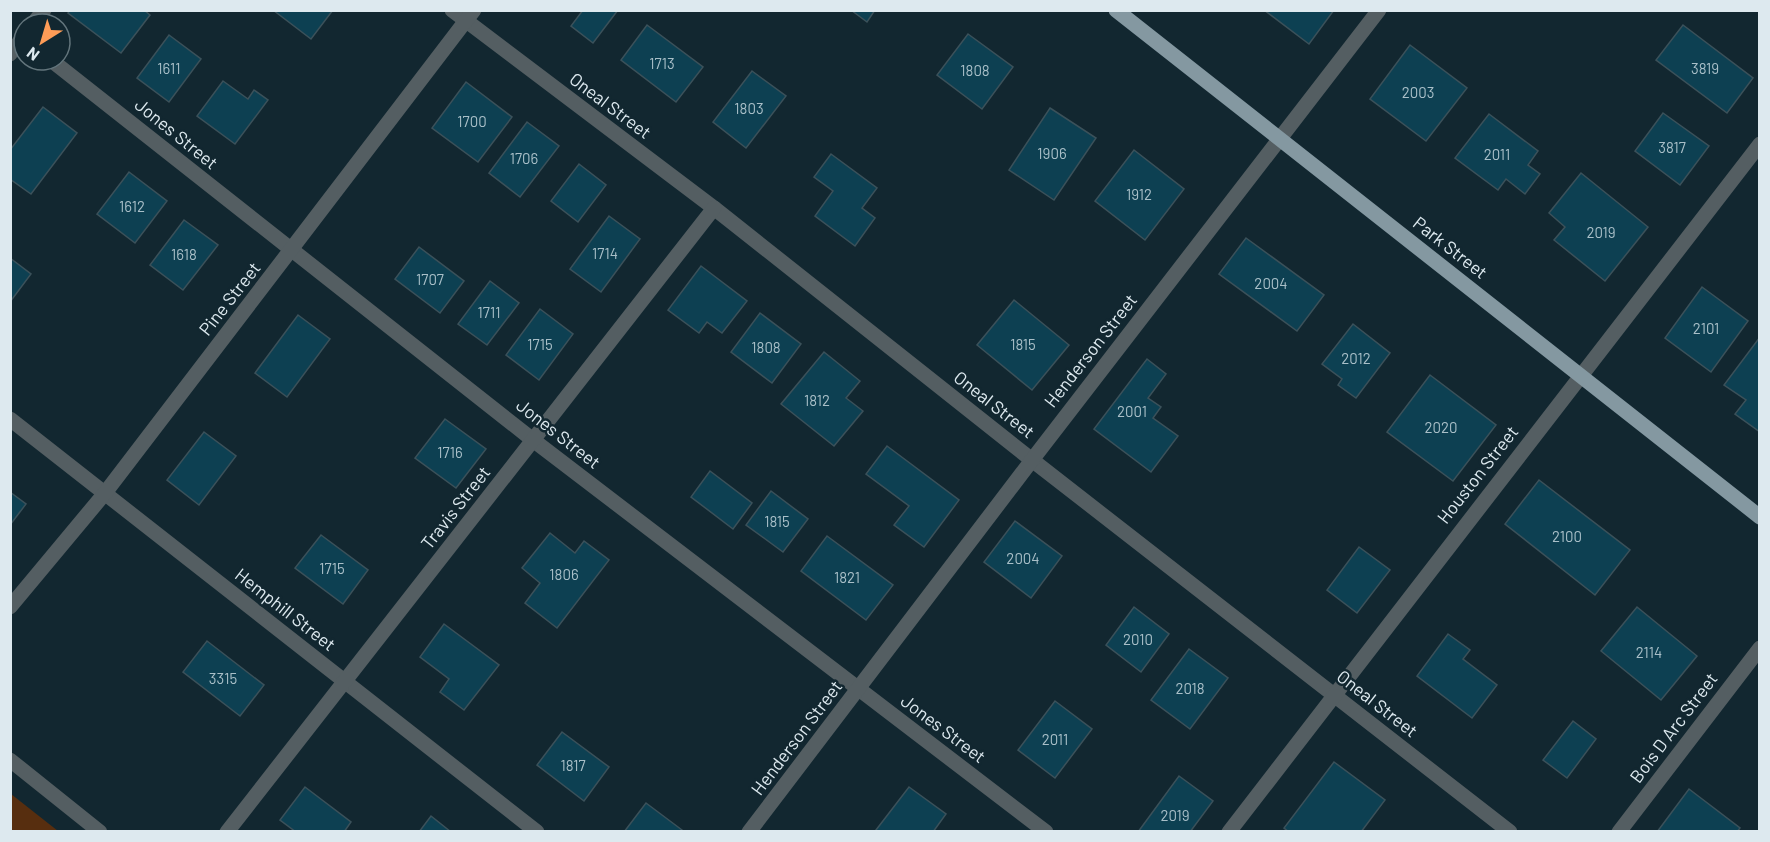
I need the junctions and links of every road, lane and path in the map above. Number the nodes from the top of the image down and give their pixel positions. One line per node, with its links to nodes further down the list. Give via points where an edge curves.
1 (452, 10): 4 (street, Oneal Street)
2 (1116, 10): 6 (main road, Park Street)
3 (1379, 10): 6 (street, Henderson Street)
4 (470, 16): 8 (street, Oneal Street); 9 (street, Pine Street)
5 (66, 72): 9 (street, Jones Street)
6 (1280, 139): 10 (main road, Park Street); 13 (street, Henderson Street)
7 (1760, 144): 10 (street, Houston Street)
8 (714, 208): 12 (street, Travis Street); 13 (street, Oneal Street)
9 (291, 251): 12 (street, Jones Street); 14 (street, Pine Street)
10 (1580, 375): 15 (main road, Park Street); 20 (street, Houston Street)
11 (10, 419): 14 (street, Hemphill Street)
12 (533, 440): 18 (street, Travis Street); 19 (street, Jones Street)
13 (1032, 460): 19 (street, Henderson Street); 20 (street, Oneal Street)
14 (105, 493): 16 (street, Pine Street); 18 (street, Hemphill Street)
15 (1760, 517)
16 (10, 607)
17 (1760, 648): 29 (street, Bois D Arc Street)
18 (345, 681): 23 (street, Travis Street); 24 (street, Hemphill Street)
19 (858, 689): 25 (street, Henderson Street); 26 (street, Jones Street)
20 (1334, 695): 27 (street, Houston Street); 28 (street, Oneal Street)
21 (10, 760): 22 (street)
22 (100, 831)
23 (227, 831)
24 (537, 831)
25 (749, 831)
26 (1046, 831)
27 (1229, 831)
28 (1510, 831)
29 (1619, 831)

